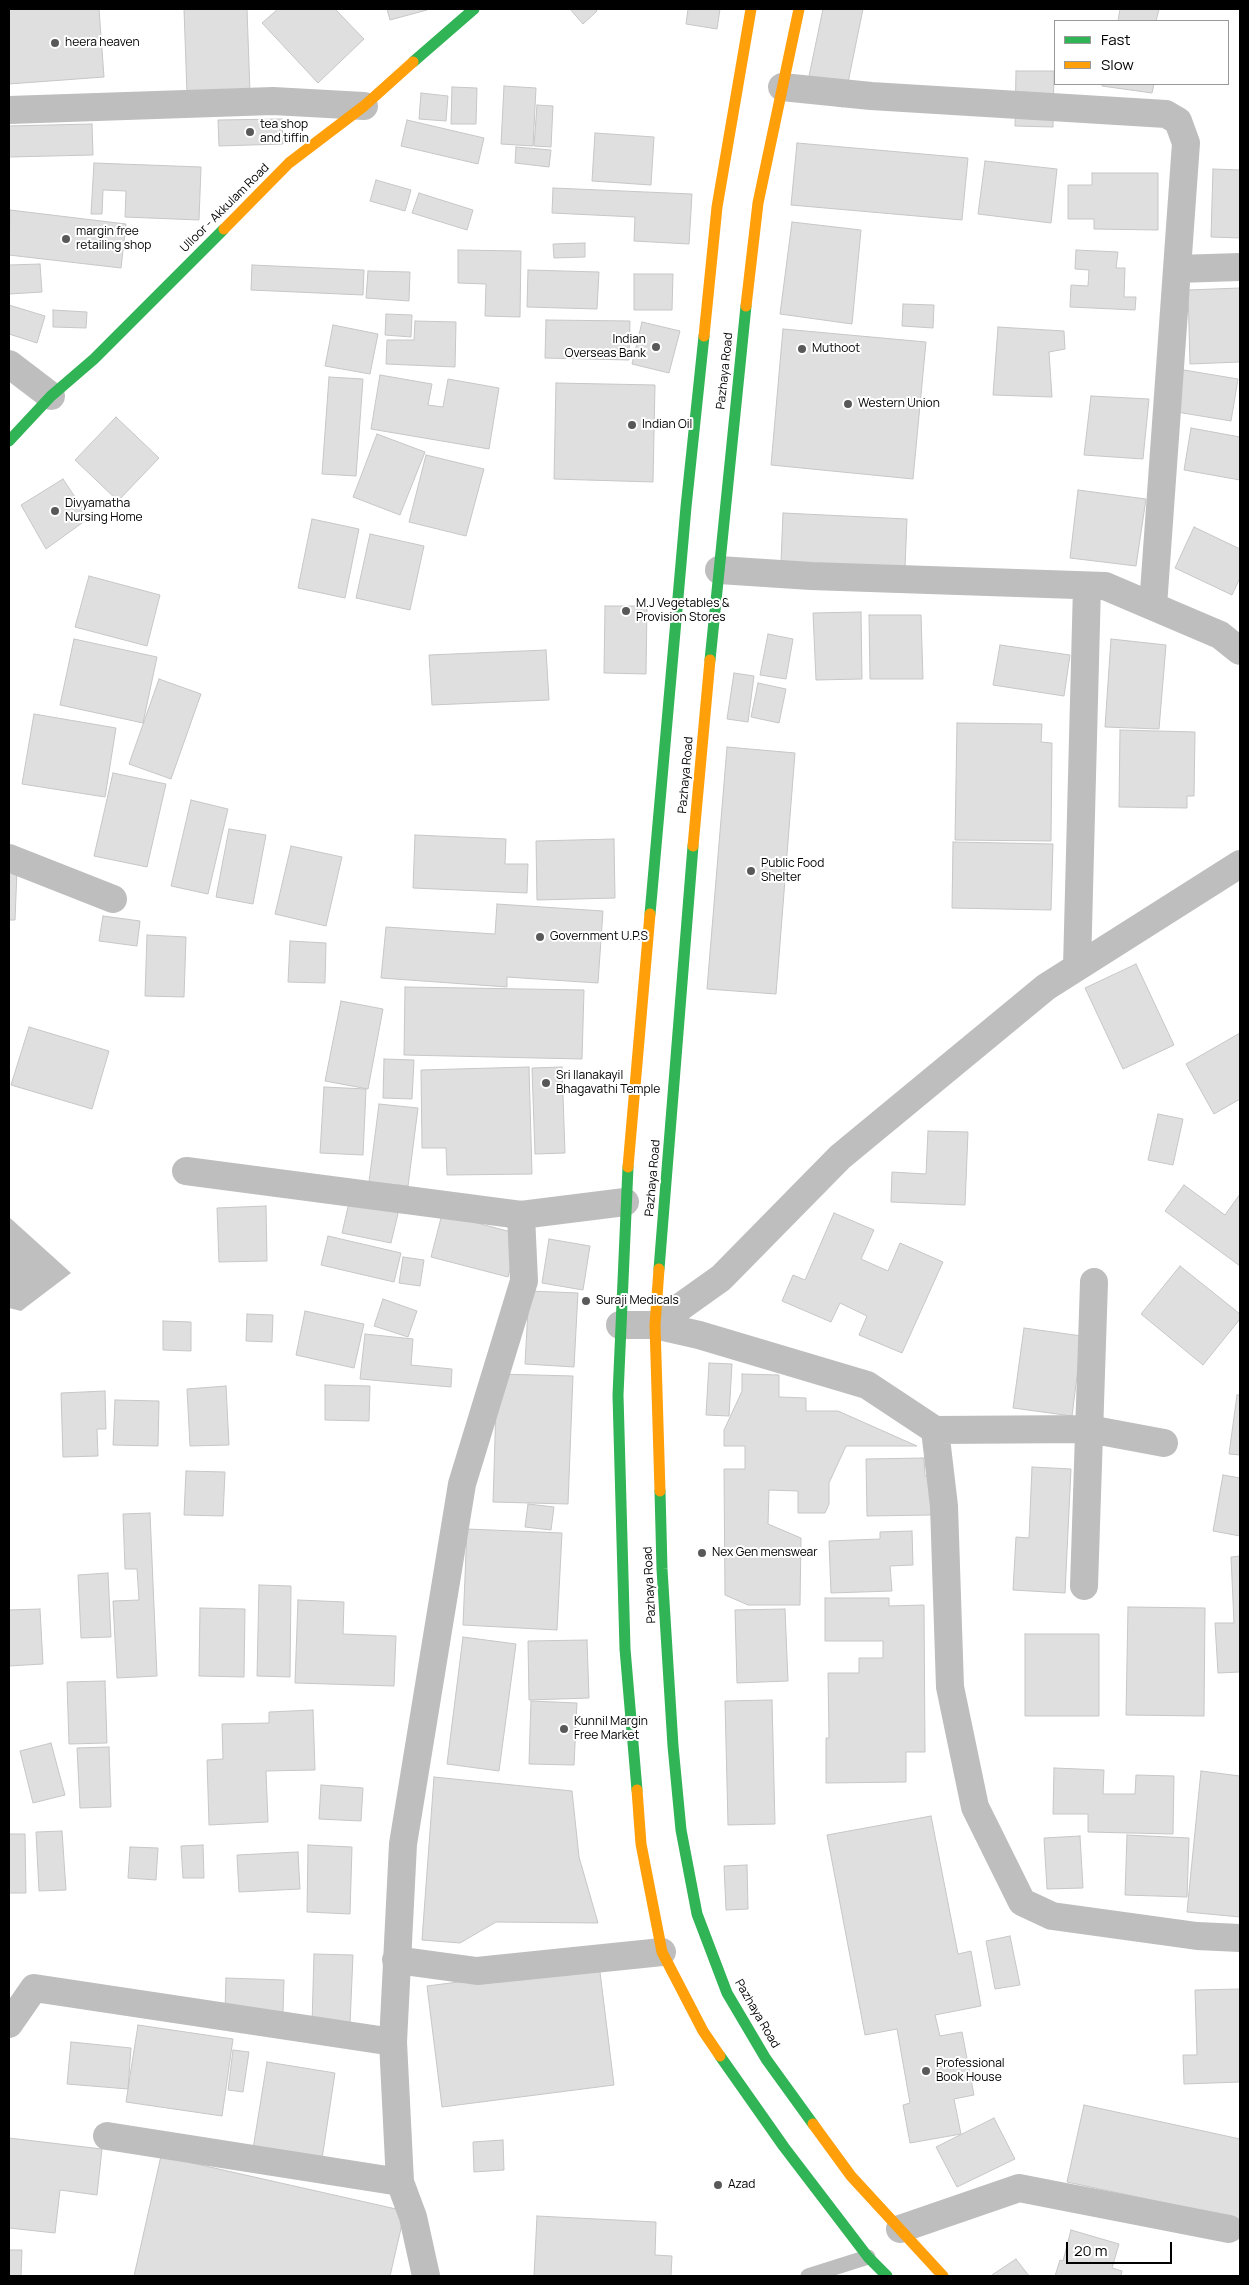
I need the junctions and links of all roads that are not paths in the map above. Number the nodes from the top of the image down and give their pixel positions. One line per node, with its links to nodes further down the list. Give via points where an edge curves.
1 (474, 9): 5 (main road, Ulloor - Akkulam Road)
2 (750, 9): 21 (main road, via 717,207 686,507)
3 (799, 9): 4 (main road, Pazhaya Road)
4 (782, 87): 8 (street, via 871,96 1166,114 1178,122 1186,143); 12 (main road, Pazhaya Road, via 758,202)
5 (364, 106): 6 (street, via 273,101); 10 (main road, Ulloor - Akkulam Road, via 289,163 94,360)
6 (9, 110)
7 (1240, 266): 8 (street)
8 (1177, 269): 14 (street)
9 (9, 364): 10 (street)
10 (52, 396): 11 (main road, Ulloor - Akkulam Road)
11 (9, 441)
12 (719, 570): 13 (street); 25 (main road, Pazhaya Road)
13 (1087, 586): 14 (street, via 1105,586); 19 (street)
14 (1153, 606): 15 (street, via 1220,635)
15 (1240, 651)
16 (9, 858): 18 (street)
17 (1240, 864): 19 (street)
18 (114, 899)
19 (1076, 967): 25 (street, via 1046,987 840,1156 721,1278)
20 (186, 1171): 22 (street)
21 (625, 1202): 22 (street); 24 (main road)
22 (521, 1215): 32 (street, via 524,1281 462,1484 402,1844)
23 (1094, 1282): 26 (street)
24 (620, 1325): 25 (street); 31 (main road, via 618,1404 626,1649 641,1844)
25 (655, 1325): 27 (street, via 867,1384); 37 (main road, Pazhaya Road, via 662,1568 673,1746 681,1830 697,1914 727,1993 766,2059 851,2176)
26 (1089, 1429): 27 (street); 28 (street); 29 (street)
27 (935, 1430): 30 (street, via 944,1506 950,1687 975,1807 1022,1902 1052,1916 1197,1936)
28 (1164, 1443)
29 (1084, 1586)
30 (1240, 1938)
31 (662, 1952): 32 (street, via 477,1971); 39 (main road, via 703,2030 784,2147)
32 (396, 1960): 34 (street)
33 (9, 2024): 34 (street, via 34,1988)
34 (393, 2042): 36 (street)
35 (107, 2136): 36 (street)
36 (400, 2182): 40 (street, via 413,2217)
37 (900, 2229): 38 (street, via 1019,2188); 43 (main road, Pazhaya Road)
38 (1229, 2229)
39 (868, 2257): 41 (lane); 42 (main road)
40 (426, 2276)
41 (808, 2276)
42 (887, 2276)
43 (943, 2276)

